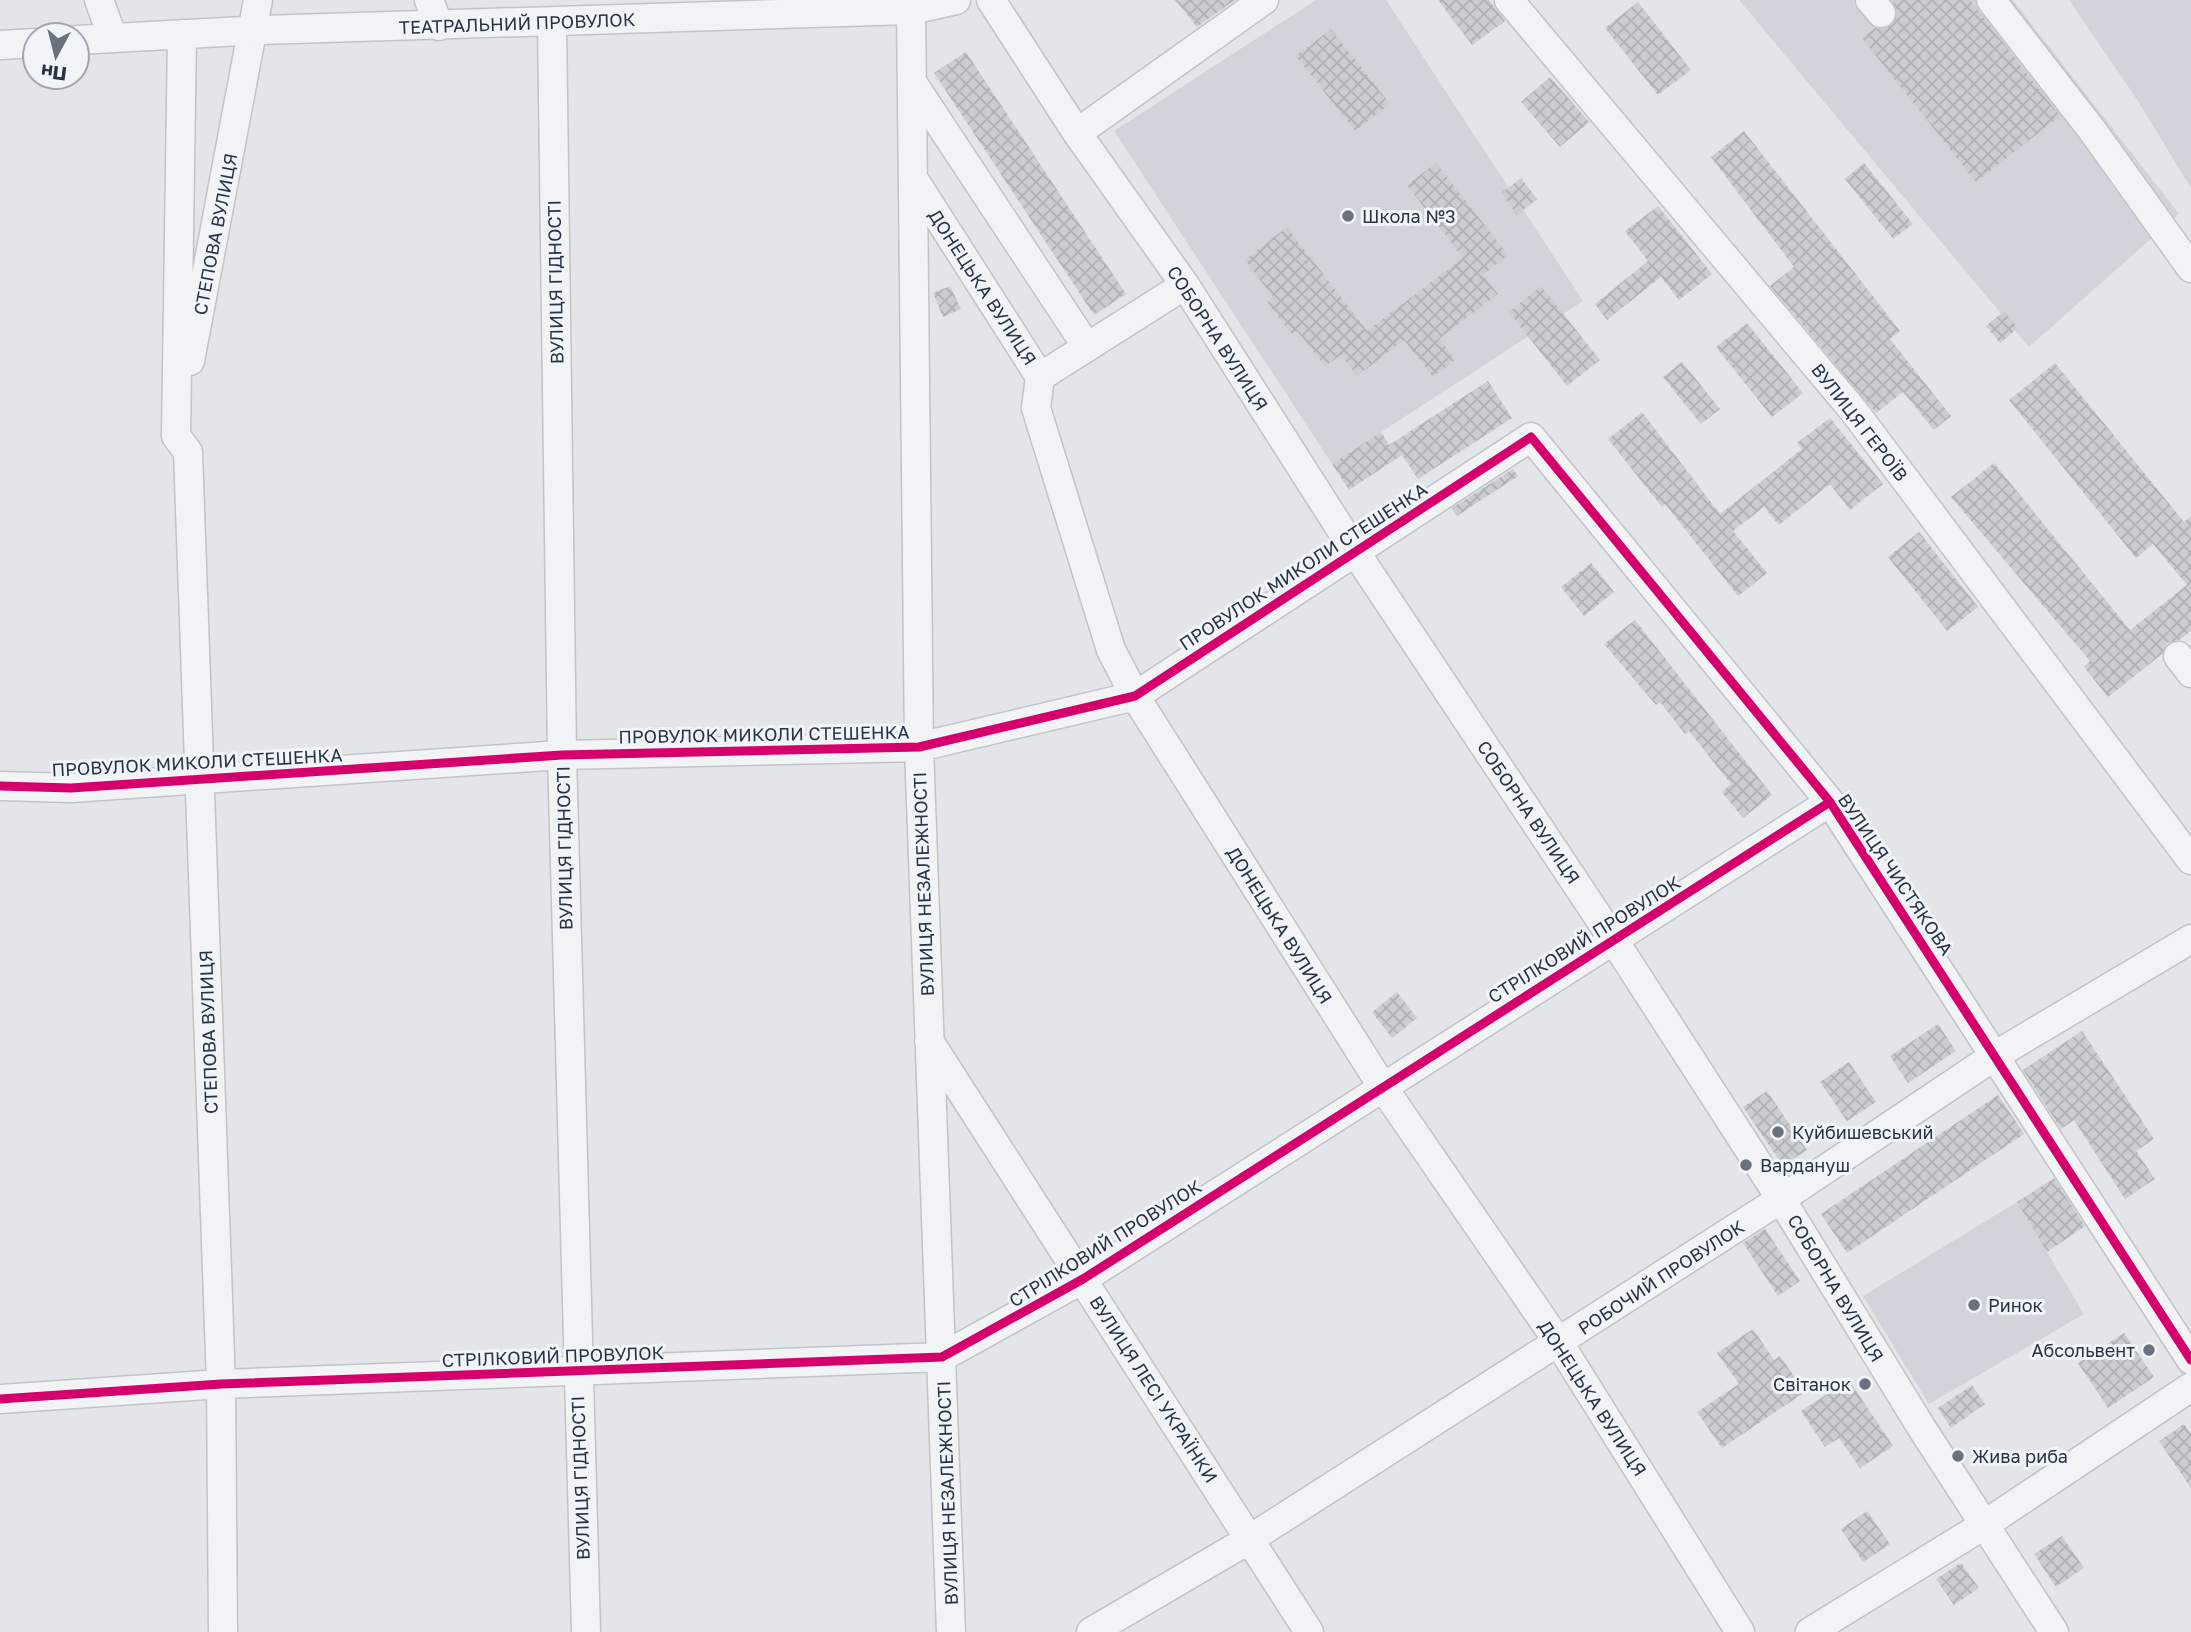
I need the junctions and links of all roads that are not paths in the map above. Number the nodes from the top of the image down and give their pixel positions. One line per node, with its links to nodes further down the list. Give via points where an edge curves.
1 (99, 0): 14 (street)
2 (258, 0): 12 (street)
3 (429, 0): 11 (street)
4 (956, 0): 9 (street, ТЕАТРАЛЬНИЙ ПРОВУЛОК)
5 (991, 0): 19 (street, СОБОРНА ВУЛИЦЯ)
6 (1264, 0): 19 (street)
7 (1509, 0): 34 (street, ВУЛИЦЯ ГЕРОЇВ, via 1853,410)
8 (1991, 0): 21 (street)
9 (911, 10): 10 (street, ТЕАТРАЛЬНИЙ ПРОВУЛОК); 18 (street, ВУЛИЦЯ НЕЗАЛЕЖНОСТІ)
10 (552, 23): 11 (street, ТЕАТРАЛЬНИЙ ПРОВУЛОК); 30 (street, ВУЛИЦЯ ГІДНОСТІ)
11 (439, 26): 12 (street, ТЕАТРАЛЬНИЙ ПРОВУЛОК)
12 (254, 32): 13 (street, ТЕАТРАЛЬНИЙ ПРОВУЛОК); 25 (street, СТЕПОВА ВУЛИЦЯ)
13 (182, 34): 14 (street, ТЕАТРАЛЬНИЙ ПРОВУЛОК); 25 (street, СТЕПОВА ВУЛИЦЯ)
14 (113, 38): 15 (street, ТЕАТРАЛЬНИЙ ПРОВУЛОК)
15 (91, 39)
16 (21, 44): 17 (street)
17 (0, 45)
18 (912, 82): 20 (street, ВУЛИЦЯ НЕЗАЛЕЖНОСТІ); 23 (street)
19 (1077, 133): 22 (street, СОБОРНА ВУЛИЦЯ)
20 (913, 178): 24 (street, ДОНЕЦЬКА ВУЛИЦЯ); 29 (street, ВУЛИЦЯ НЕЗАЛЕЖНОСТІ)
21 (2191, 268)
22 (1185, 285): 23 (street); 27 (street, СОБОРНА ВУЛИЦЯ)
23 (1087, 347): 24 (street)
24 (1040, 377): 28 (street, ДОНЕЦЬКА ВУЛИЦЯ, via 1036,408 1111,650)
25 (176, 436): 31 (street, СТЕПОВА ВУЛИЦЯ, via 188,452)
26 (1531, 437): 27 (street, ПРОВУЛОК МИКОЛИ СТЕШЕНКА); 33 (street, ВУЛИЦЯ ЧИСТЯКОВА)
27 (1354, 550): 28 (street, ПРОВУЛОК МИКОЛИ СТЕШЕНКА); 35 (street, СОБОРНА ВУЛИЦЯ)
28 (1135, 696): 29 (street, ПРОВУЛОК МИКОЛИ СТЕШЕНКА); 39 (street, ДОНЕЦЬКА ВУЛИЦЯ)
29 (919, 747): 30 (street, ПРОВУЛОК МИКОЛИ СТЕШЕНКА); 37 (street, ВУЛИЦЯ НЕЗАЛЕЖНОСТІ)
30 (562, 755): 31 (street, ПРОВУЛОК МИКОЛИ СТЕШЕНКА); 45 (street, ВУЛИЦЯ ГІДНОСТІ)
31 (198, 780): 32 (street, ПРОВУЛОК МИКОЛИ СТЕШЕНКА, via 71,788); 46 (street, СТЕПОВА ВУЛИЦЯ)
32 (0, 786)
33 (1830, 802): 35 (street, СТРІЛКОВИЙ ПРОВУЛОК); 38 (street, ВУЛИЦЯ ЧИСТЯКОВА)
34 (2191, 860)
35 (1613, 939): 39 (street, СТРІЛКОВИЙ ПРОВУЛОК); 40 (street, СОБОРНА ВУЛИЦЯ)
36 (2191, 939): 38 (street, РОБОЧИЙ ПРОВУЛОК)
37 (929, 1041): 41 (street, ВУЛИЦЯ ЛЕСІ УКРАЇНКИ); 43 (street, ВУЛИЦЯ НЕЗАЛЕЖНОСТІ)
38 (1996, 1055): 40 (street, РОБОЧИЙ ПРОВУЛОК); 44 (street, ВУЛИЦЯ ЧИСТЯКОВА)
39 (1382, 1086): 41 (street, СТРІЛКОВИЙ ПРОВУЛОК); 42 (street, ДОНЕЦЬКА ВУЛИЦЯ)
40 (1781, 1199): 42 (street, РОБОЧИЙ ПРОВУЛОК); 49 (street, СОБОРНА ВУЛИЦЯ)
41 (1083, 1279): 43 (street, СТРІЛКОВИЙ ПРОВУЛОК); 50 (street, ВУЛИЦЯ ЛЕСІ УКРАЇНКИ)
42 (1559, 1343): 50 (street, РОБОЧИЙ ПРОВУЛОК); 56 (street, ДОНЕЦЬКА ВУЛИЦЯ)
43 (942, 1357): 45 (street, СТРІЛКОВИЙ ПРОВУЛОК); 53 (street, ВУЛИЦЯ НЕЗАЛЕЖНОСТІ)
44 (2191, 1360)
45 (577, 1370): 46 (street, СТРІЛКОВИЙ ПРОВУЛОК); 52 (street, ВУЛИЦЯ ГІДНОСТІ)
46 (221, 1384): 48 (street, СТРІЛКОВИЙ ПРОВУЛОК); 51 (street, СТЕПОВА ВУЛИЦЯ)
47 (2191, 1387): 49 (street)
48 (0, 1399)
49 (1984, 1525): 57 (street); 58 (street, СОБОРНА ВУЛИЦЯ)
50 (1251, 1539): 54 (street, РОБОЧИЙ ПРОВУЛОК); 55 (street, ВУЛИЦЯ ЛЕСІ УКРАЇНКИ)
51 (223, 1632)
52 (586, 1632)
53 (951, 1632)
54 (1091, 1632)
55 (1309, 1632)
56 (1740, 1632)
57 (1810, 1632)
58 (2054, 1632)

